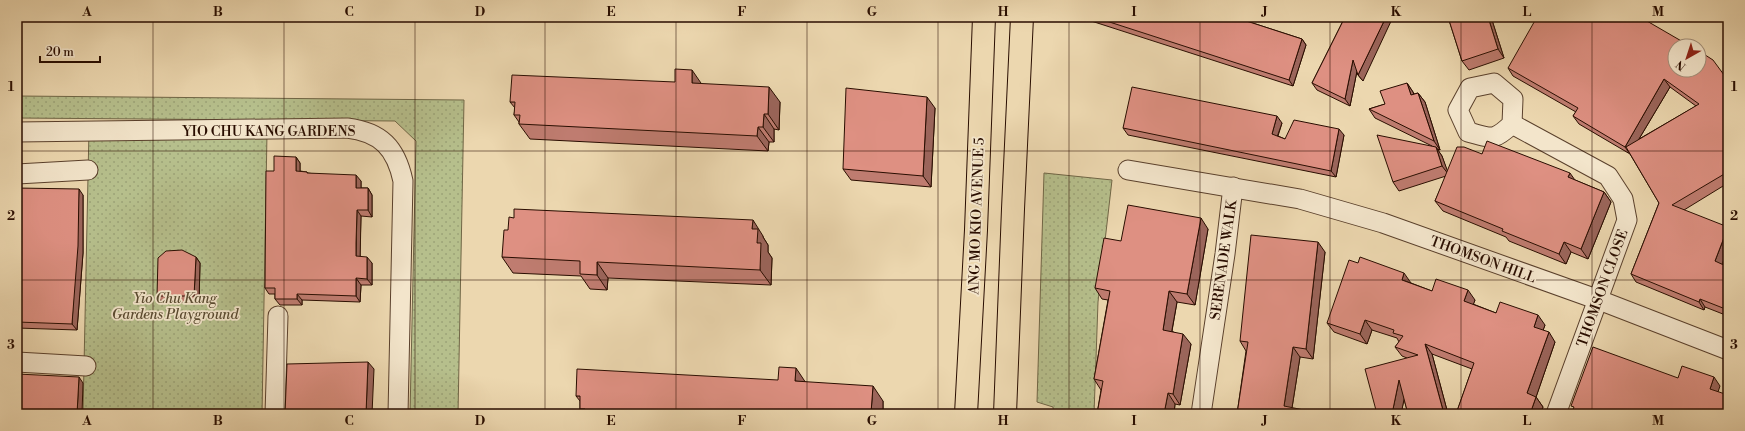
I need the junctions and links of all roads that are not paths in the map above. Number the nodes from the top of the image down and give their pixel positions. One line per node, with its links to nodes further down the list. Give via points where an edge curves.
1 (984, 17): 16 (main road, ANG MO KIO AVENUE 5)
2 (1022, 17): 17 (main road)
3 (1512, 124): 9 (street, THOMSON CLOSE, via 1608,176 1623,199 1627,220)
4 (17, 132): 15 (street, YIO CHU KANG GARDENS, via 347,128 382,140 397,158 403,181)
5 (88, 170): 7 (street)
6 (1128, 170): 8 (street, SERENADE WALK)
7 (17, 174)
8 (1233, 187): 9 (street, THOMSON HILL, via 1300,199 1383,223); 18 (street, SERENADE WALK)
9 (1599, 300): 11 (street, THOMSON HILL); 19 (street, THOMSON CLOSE)
10 (278, 316): 14 (street)
11 (1728, 350)
12 (17, 362): 13 (street)
13 (86, 366)
14 (275, 414)
15 (398, 414)
16 (966, 414)
17 (1005, 414)
18 (1201, 414)
19 (1556, 414)

